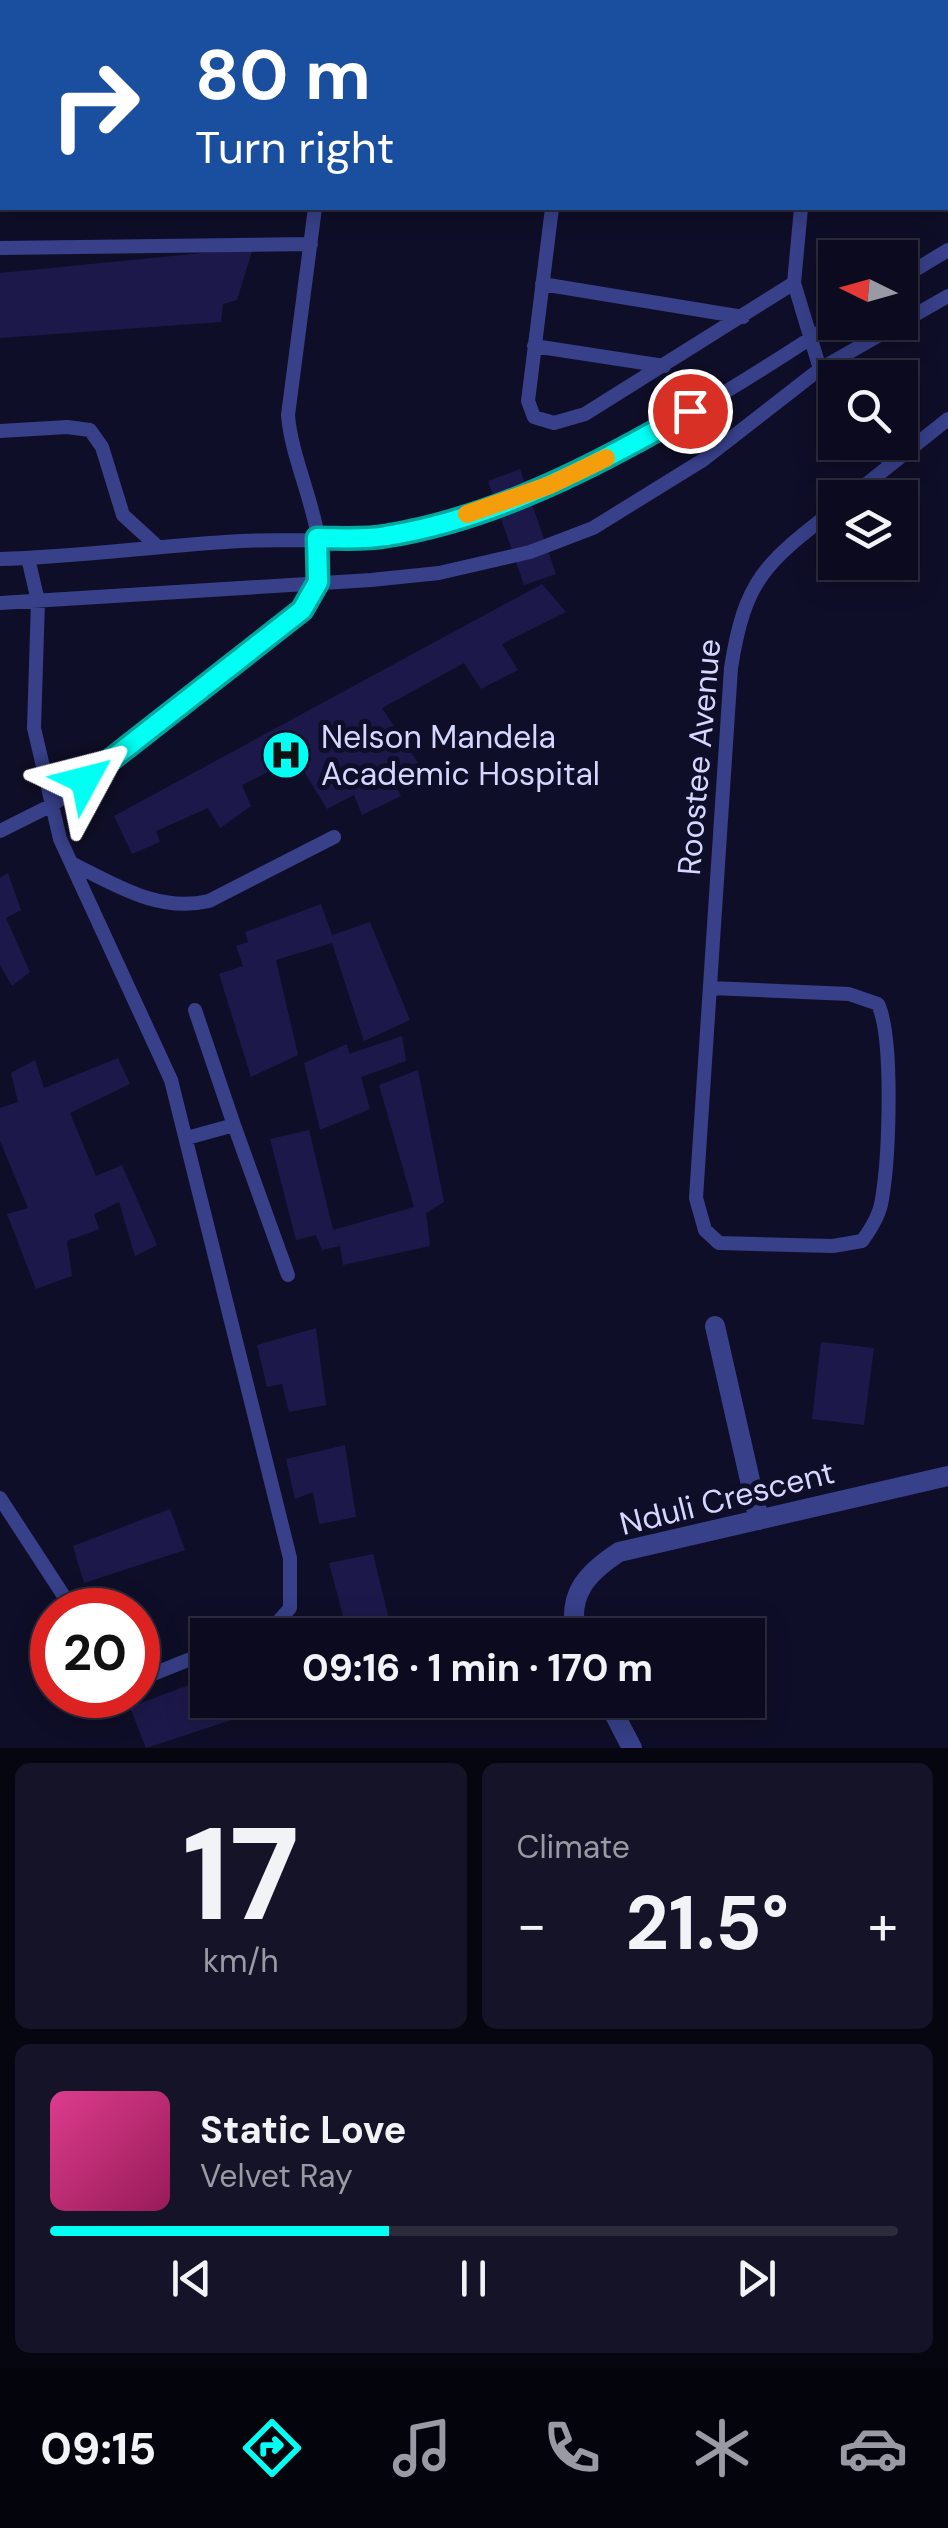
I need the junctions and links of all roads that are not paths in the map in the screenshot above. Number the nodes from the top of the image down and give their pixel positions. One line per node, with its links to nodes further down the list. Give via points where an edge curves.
1 (315, 210): 4 (lane)
2 (552, 210): 9 (lane)
3 (801, 210): 8 (lane)
4 (311, 244): 5 (lane); 25 (lane, via 288,415 290,449)
5 (0, 248)
6 (948, 250): 7 (lane)
7 (918, 268)
8 (794, 282): 11 (lane); 13 (lane)
9 (542, 284): 11 (lane); 14 (lane)
10 (948, 296): 15 (lane)
11 (743, 317): 17 (lane)
12 (818, 334): 13 (lane)
13 (809, 340): 16 (lane); 25 (lane, via 622,451 550,485 385,537)
14 (534, 346): 17 (lane); 17 (lane, via 528,401 534,417 554,424 585,414)
15 (836, 360)
16 (818, 364)
17 (664, 366)
18 (818, 371): 29 (lane, via 704,460 593,528 530,552 440,572)
19 (948, 419): 22 (lane)
20 (0, 431): 26 (lane, via 90,430 102,447 122,515)
21 (888, 460): 22 (lane)
22 (891, 464): 23 (lane)
23 (871, 480)
24 (818, 522): 36 (lane, Roostee Avenue, via 755,580 738,620)
25 (317, 538): 26 (lane); 29 (lane)
26 (158, 547): 27 (lane)
27 (28, 558): 28 (lane); 30 (lane)
28 (0, 559)
29 (318, 582): 30 (lane); 32 (lane, via 283,628)
30 (38, 601): 31 (lane); 32 (lane, via 34,728)
31 (0, 603)
32 (54, 804): 33 (lane); 35 (lane)
33 (0, 830)
34 (334, 837): 35 (lane, via 188,906 136,895)
35 (71, 863): 39 (lane, via 171,1080)
36 (710, 988): 36 (lane, Roostee Avenue, via 696,1198 705,1230 719,1243 862,1242 882,1200 888,1050 878,1004 849,994)
37 (195, 1010): 38 (lane)
38 (234, 1125): 39 (lane); 40 (lane)
39 (188, 1138): 46 (lane, via 290,1558 290,1608)
40 (288, 1275)
41 (715, 1326): 44 (street)
42 (948, 1476): 44 (street, Nduli Crescent)
43 (0, 1498): 45 (lane)
44 (759, 1520): 47 (street, Nduli Crescent, via 620,1552 591,1570 578,1589)
45 (59, 1588)
46 (281, 1618)
47 (572, 1618)
48 (190, 1659): 49 (lane)
49 (160, 1671)
50 (616, 1718): 51 (street)
51 (632, 1748)

